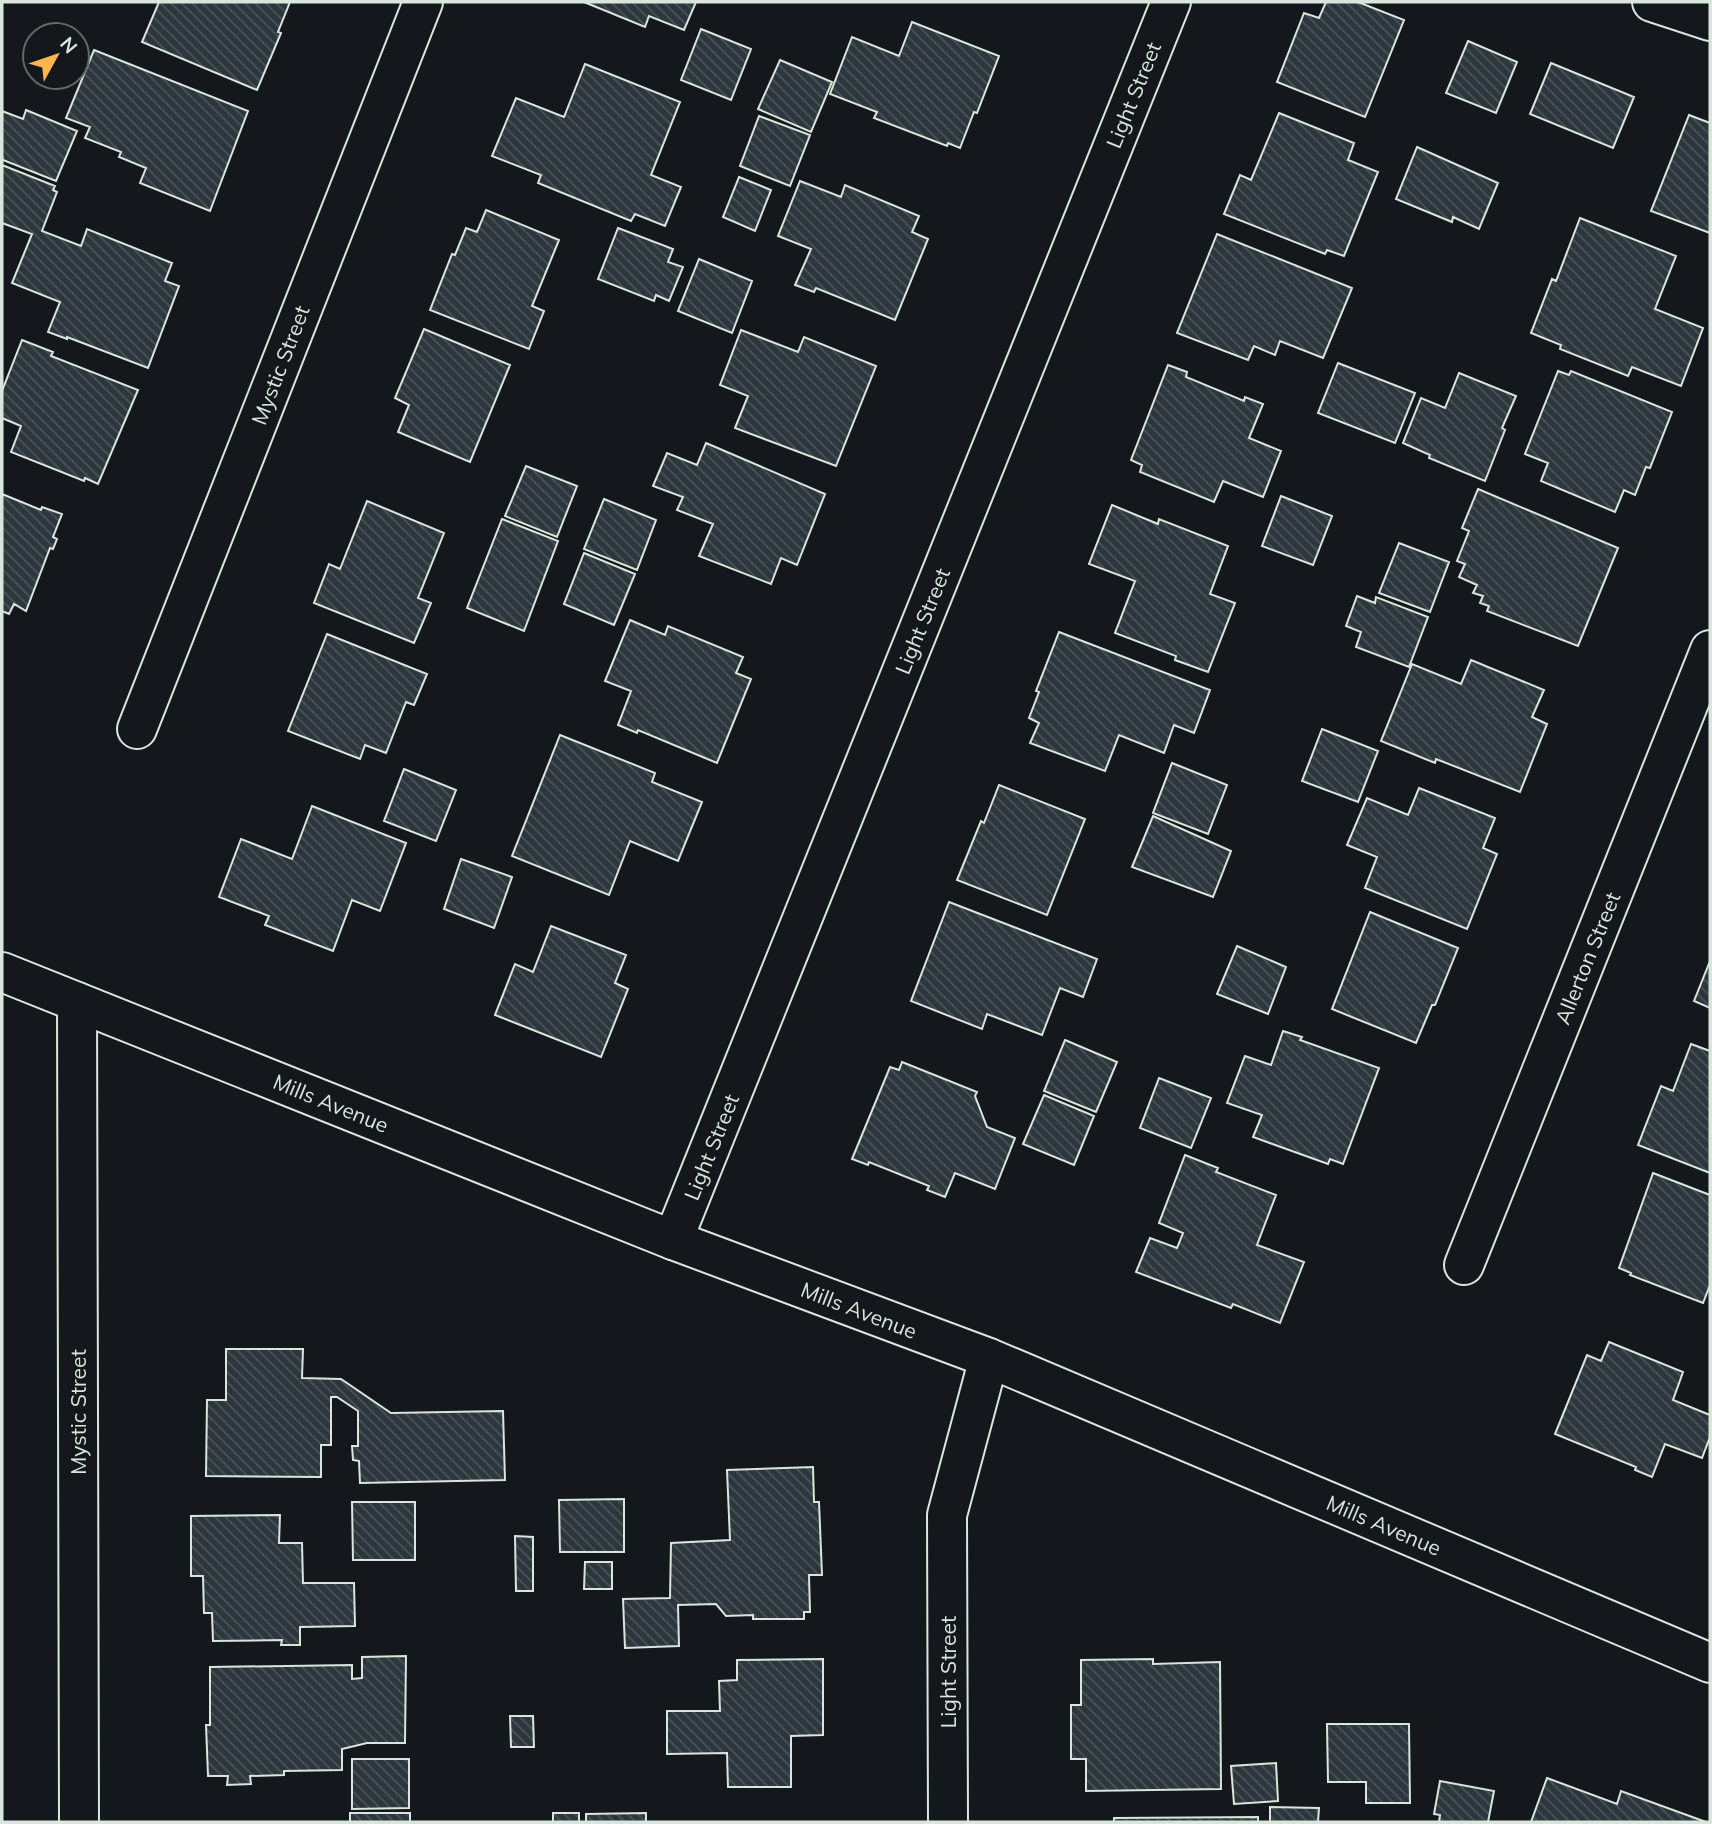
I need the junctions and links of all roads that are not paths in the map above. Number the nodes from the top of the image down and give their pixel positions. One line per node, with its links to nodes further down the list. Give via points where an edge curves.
1 (423, 2): 6 (street, Mystic Street)
2 (1171, 2): 9 (street, Light Street)
3 (1652, 2): 4 (street)
4 (1710, 21)
5 (1710, 650): 10 (street, Allerton Street)
6 (137, 729)
7 (2, 972): 8 (street, Mills Avenue)
8 (77, 1002): 9 (street, Mills Avenue); 13 (street, Mystic Street)
9 (673, 1240): 11 (street, Mills Avenue)
10 (1464, 1265)
11 (989, 1359): 12 (street, Mills Avenue); 14 (street, Light Street, via 947,1515)
12 (1710, 1662)
13 (79, 1822)
14 (948, 1822)

